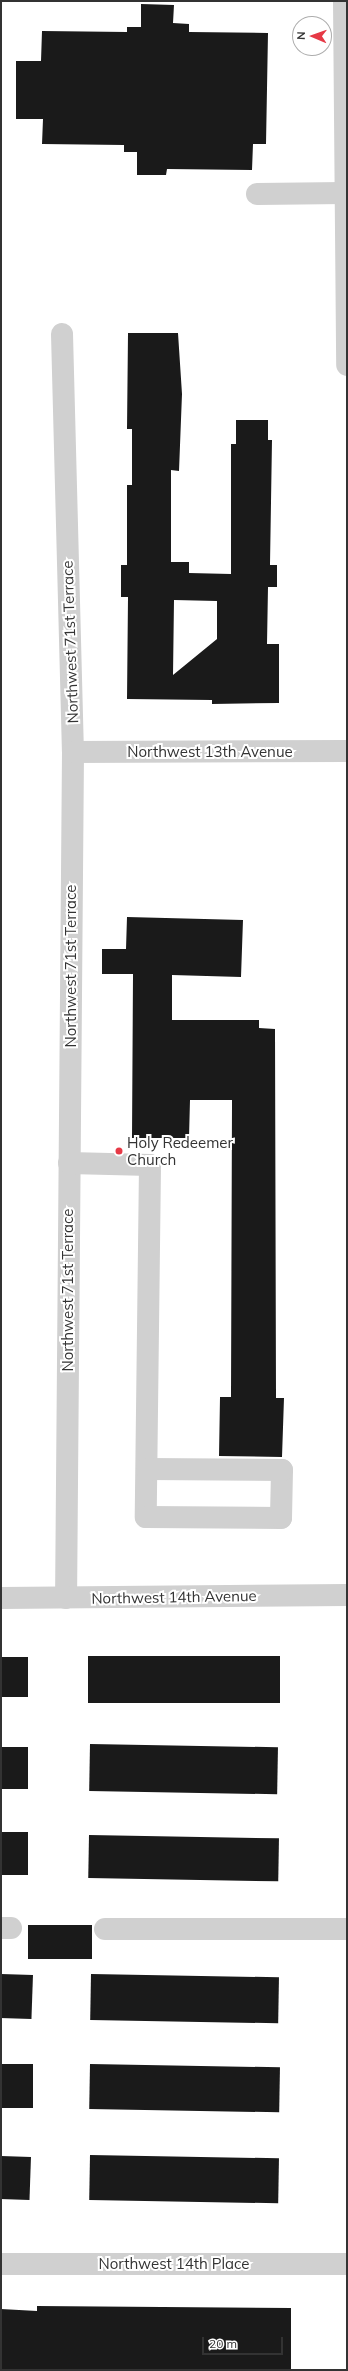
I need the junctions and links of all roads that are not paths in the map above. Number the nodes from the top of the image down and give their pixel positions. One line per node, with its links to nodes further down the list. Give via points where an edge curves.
1 (328, 1): 2 (street)
2 (344, 11): 3 (street)
3 (345, 48): 4 (street)
4 (344, 193): 5 (street); 7 (street)
5 (257, 194)
6 (62, 334): 9 (street, Northwest 71st Terrace)
7 (347, 364)
8 (347, 751): 9 (street, Northwest 13th Avenue)
9 (73, 752): 10 (street, Northwest 71st Terrace)
10 (69, 1163): 11 (street, via 150,1165); 14 (street, Northwest 71st Terrace)
11 (147, 1469): 11 (street, via 146,1516 281,1518 282,1470)
12 (347, 1595): 14 (street, Northwest 14th Avenue)
13 (1, 1598): 14 (street, Northwest 14th Avenue)
14 (66, 1598)
15 (105, 1929): 16 (street)
16 (347, 1929)
17 (1, 2264): 18 (street, Northwest 14th Place)
18 (347, 2264)

